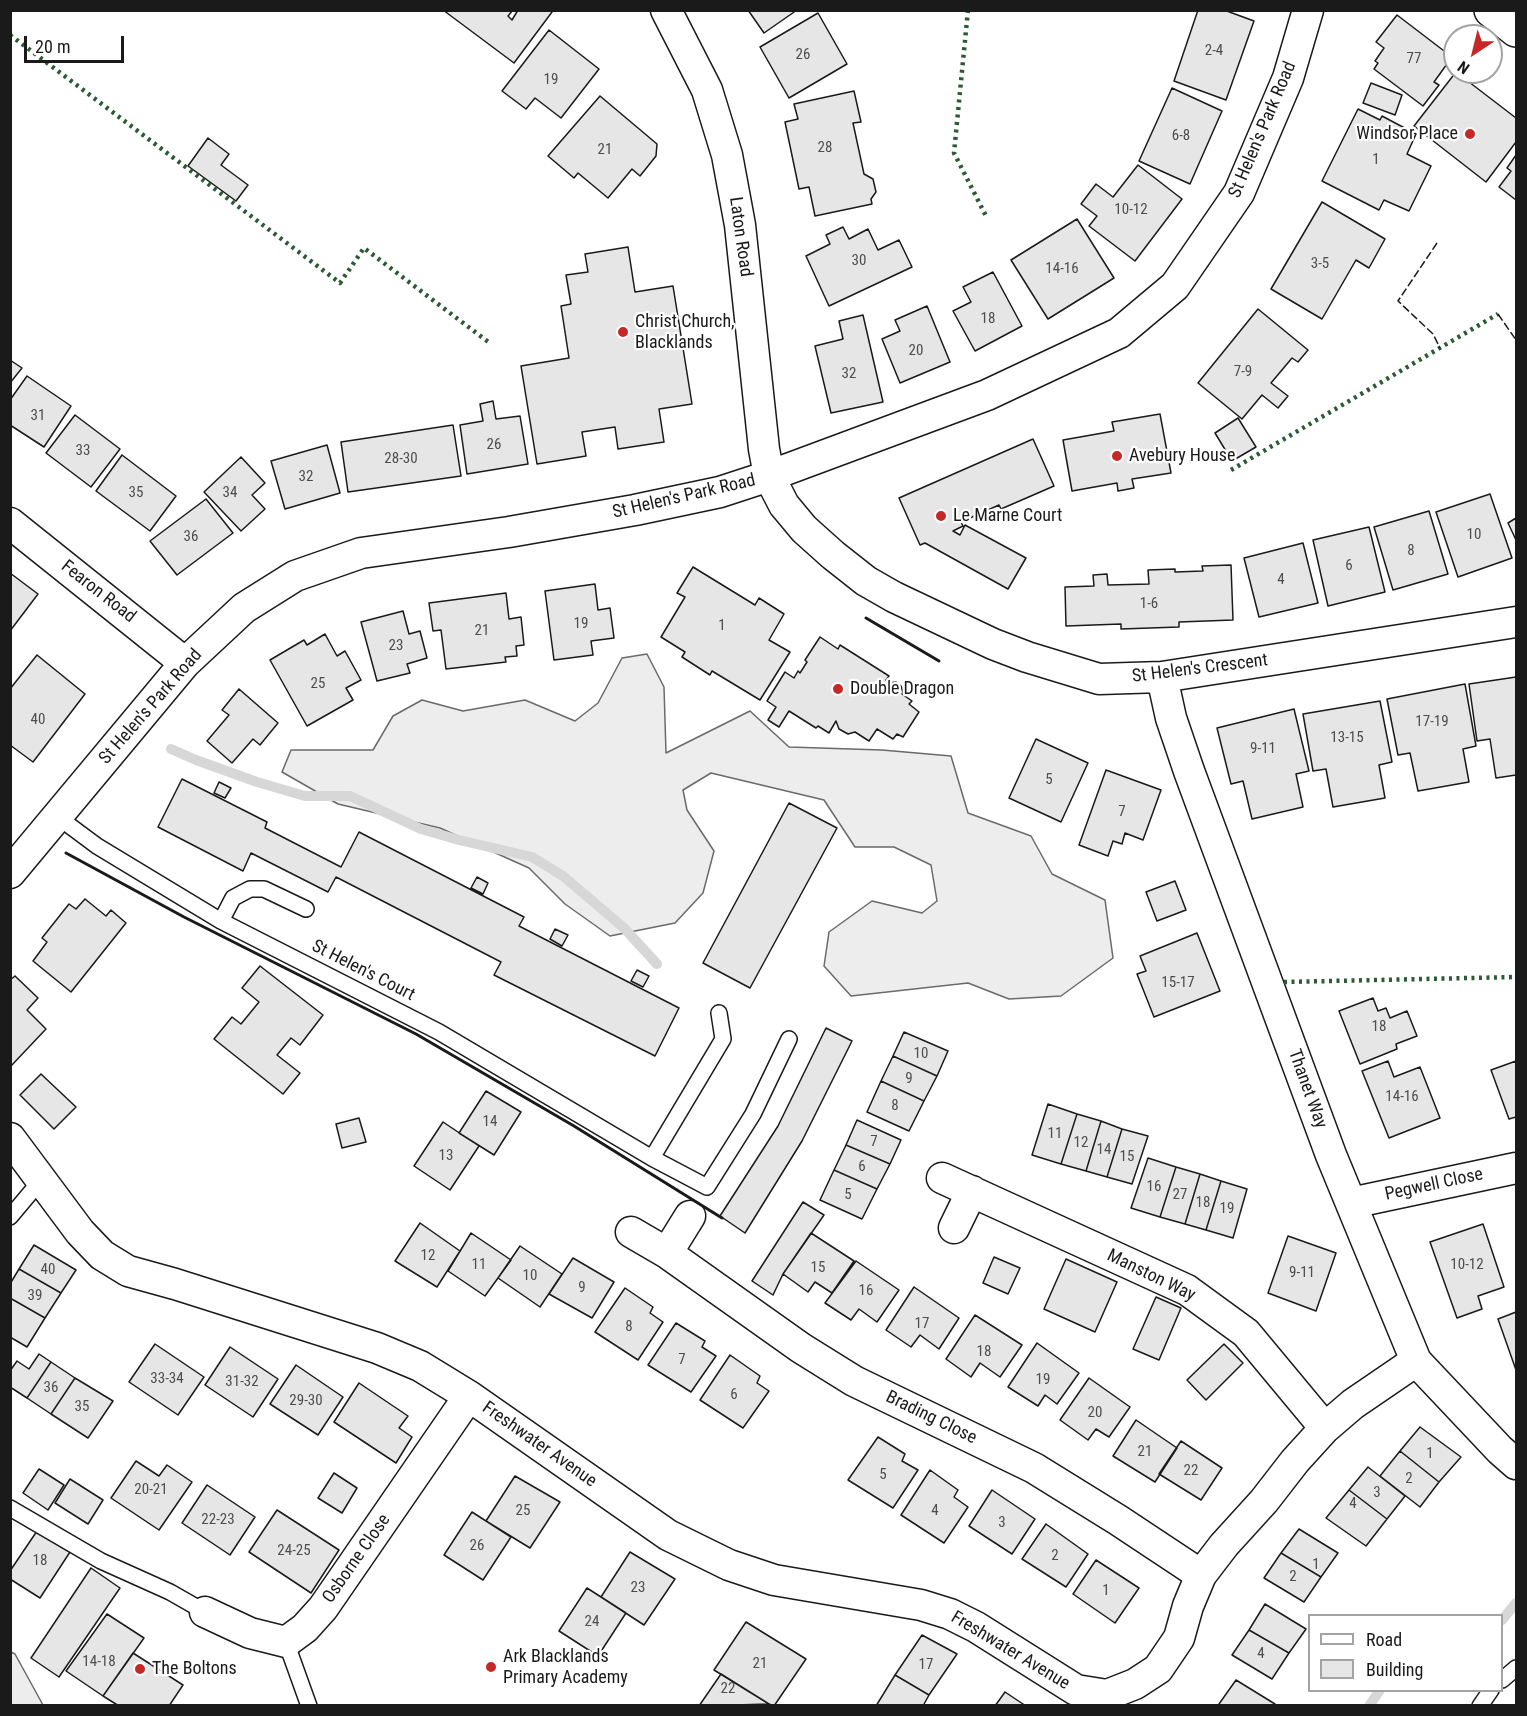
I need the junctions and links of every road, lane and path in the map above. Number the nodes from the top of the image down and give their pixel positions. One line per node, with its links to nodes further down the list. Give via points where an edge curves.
1 (666, 10): 5 (street, Laton Road, via 707,90 727,155 740,225)
2 (1308, 10): 5 (street, St Helen's Park Road, via 1288,78 1239,193 1175,286 1107,340 987,395)
3 (1491, 10): 4 (main road)
4 (1516, 30)
5 (769, 476): 8 (street, St Helen's Park Road, via 720,492 635,510 361,553 295,576 244,608); 9 (street, St Helen's Crescent, via 783,505 804,529 866,581 894,597 993,644 1088,676)
6 (10, 523): 8 (street, Fearon Road)
7 (1516, 622): 9 (street, St Helen's Crescent)
8 (185, 663): 10 (street, St Helen's Park Road)
9 (1162, 677): 22 (street, Thanet Way, via 1189,771)
10 (58, 817): 11 (street, St Helen's Park Road); 13 (lane, St Helen's Court, via 97,846)
11 (10, 873)
12 (306, 909): 13 (lane, via 264,889 250,889 234,898)
13 (221, 921): 17 (lane, St Helen's Court, via 439,1032)
14 (719, 1013): 17 (lane, via 723,1039)
15 (789, 1039): 17 (lane, St Helen's Court, via 753,1114 707,1187)
16 (10, 1138): 20 (street, Freshwater Avenue)
17 (652, 1158)
18 (1516, 1168): 22 (street, Pegwell Close)
19 (942, 1178): 21 (street, Manston Way)
20 (42, 1179): 24 (lane); 29 (street, Freshwater Avenue, via 80,1232 102,1255 128,1270 377,1348 420,1366)
21 (972, 1191): 25 (street); 30 (street, Manston Way, via 1187,1290 1246,1333)
22 (1351, 1203): 28 (street, Thanet Way)
23 (690, 1216): 27 (street)
24 (10, 1217)
25 (954, 1228)
26 (631, 1232): 27 (street, Brading Close)
27 (667, 1253): 33 (street, Brading Close, via 854,1381 1034,1468)
28 (1416, 1361): 30 (street, Freshwater Avenue); 31 (street, Thanet Way)
29 (469, 1396): 35 (street, Osborne Close, via 323,1608); 39 (street, Freshwater Avenue, via 668,1534 729,1565 774,1580 921,1605 950,1614 1076,1690)
30 (1324, 1428): 33 (street, Freshwater Avenue)
31 (1516, 1464)
32 (10, 1508): 34 (lane, via 101,1561)
33 (1201, 1575): 39 (street, Freshwater Avenue, via 1179,1638 1158,1669)
34 (205, 1612): 35 (street, via 250,1633)
35 (286, 1642): 40 (lane)
36 (1516, 1668): 37 (lane)
37 (1503, 1679)
38 (1490, 1692): 41 (lane)
39 (1105, 1700)
40 (309, 1706)
41 (1480, 1706)

